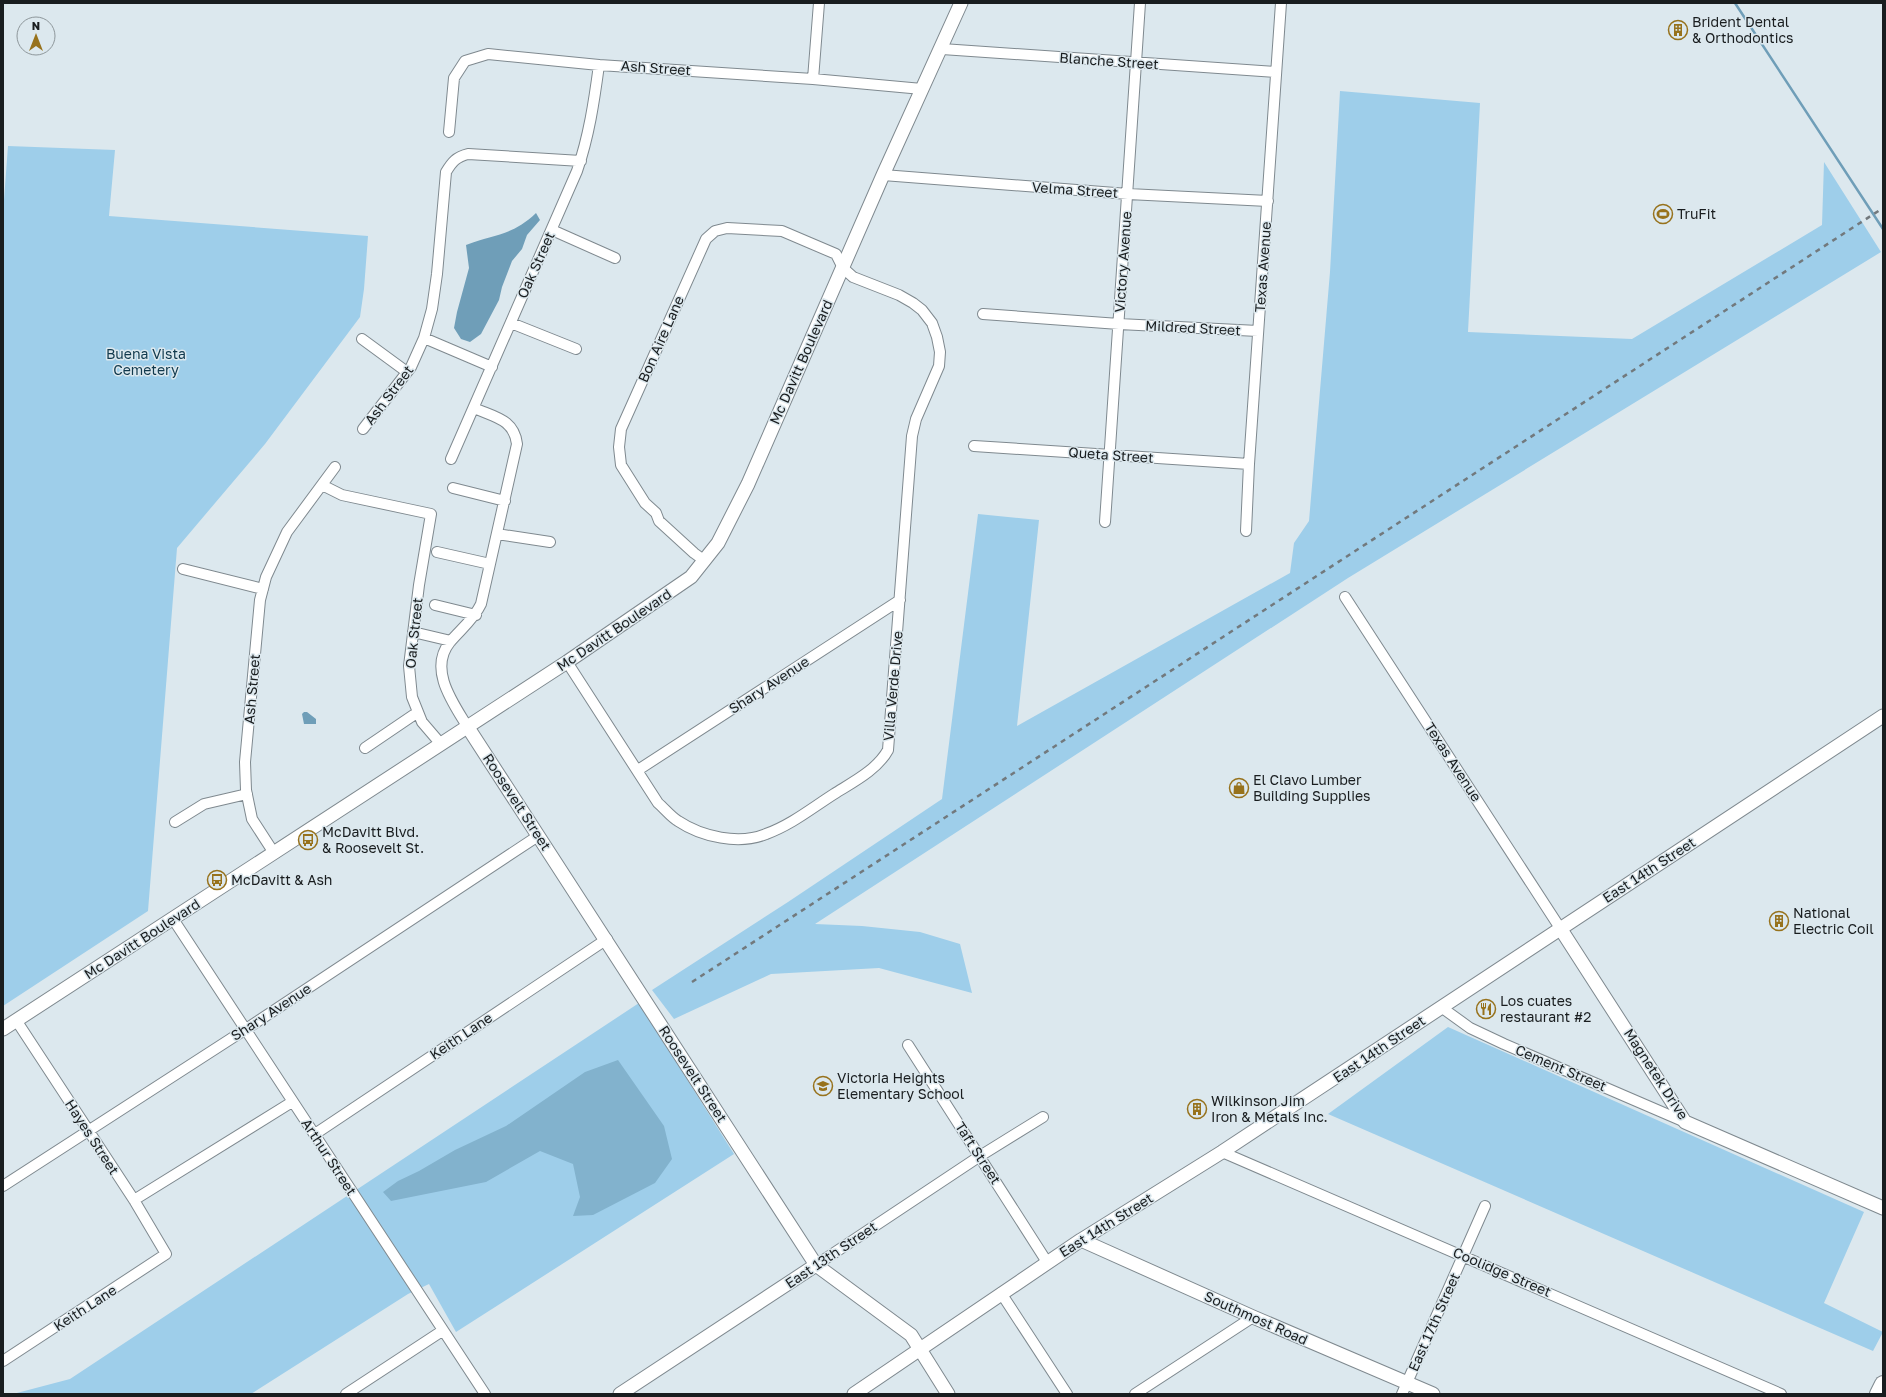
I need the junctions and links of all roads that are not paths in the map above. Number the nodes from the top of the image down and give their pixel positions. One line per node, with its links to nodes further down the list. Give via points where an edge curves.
1 (819, 3): 9 (street)
2 (961, 3): 5 (street, Mc Davitt Boulevard)
3 (1140, 3): 6 (street, Victory Avenue)
4 (1281, 3): 8 (street, Texas Avenue)
5 (942, 49): 6 (street, Blanche Street); 10 (street, Mc Davitt Boulevard)
6 (1137, 64): 8 (street, Blanche Street); 14 (street, Victory Avenue)
7 (599, 65): 9 (street, Ash Street); 11 (street, Ash Street, via 488,54 465,61 454,78); 12 (street, Oak Street, via 593,113)
8 (1276, 72): 15 (street, Texas Avenue)
9 (813, 79): 10 (street, Ash Street)
10 (922, 89): 13 (street, Mc Davitt Boulevard)
11 (449, 132)
12 (581, 161): 16 (street, Oak Street); 23 (street, Ash Street, via 468,154 452,161 446,172 437,274 432,309)
13 (883, 175): 14 (street, Velma Street); 18 (street, Mc Davitt Boulevard)
14 (1128, 194): 15 (street, Velma Street); 21 (street, Victory Avenue)
15 (1268, 201): 22 (street, Texas Avenue)
16 (552, 230): 17 (street); 20 (street, Oak Street)
17 (615, 258)
18 (843, 268): 43 (street, Mc Davitt Boulevard, via 748,484 718,543); 43 (street, Bon Aire Lane, via 836,254 782,231 727,228 715,230 706,239 621,430 619,447 621,466 645,503 656,513 659,521); 48 (street, Villa Verde Drive, via 853,277 913,303 922,310 932,323 940,352 939,366 916,419 912,436)
19 (983, 314): 21 (street, Mildred Street)
20 (511, 323): 25 (street); 26 (street, Oak Street)
21 (1119, 324): 22 (street, Mildred Street); 31 (street, Victory Avenue)
22 (1258, 331): 33 (street, Texas Avenue)
23 (424, 338): 26 (street); 27 (street, Ash Street)
24 (362, 339): 27 (street)
25 (576, 349)
26 (492, 367): 28 (street, Oak Street)
27 (407, 372): 29 (street, Ash Street)
28 (474, 408): 32 (street, Oak Street); 37 (street, via 505,422 515,432 516,451)
29 (363, 429)
30 (974, 446): 31 (street, Queta Street)
31 (1109, 454): 33 (street, Queta Street); 38 (street, Victory Avenue)
32 (451, 459)
33 (1248, 464): 39 (street, Texas Avenue)
34 (335, 467): 35 (street, Ash Street)
35 (322, 485): 46 (street, Ash Street, via 287,532); 51 (street, Oak Street, via 342,495 431,514)
36 (453, 488): 37 (street)
37 (505, 501): 40 (street)
38 (1105, 522)
39 (1246, 531)
40 (497, 534): 41 (street); 44 (street)
41 (550, 542)
42 (437, 552): 44 (street)
43 (705, 561): 53 (street, Mc Davitt Boulevard, via 675,590)
44 (490, 564): 50 (street)
45 (183, 569): 46 (street)
46 (263, 589): 60 (street, Ash Street, via 246,757)
47 (1345, 597): 65 (street, Texas Avenue)
48 (900, 600): 59 (street, Shary Avenue); 59 (street, Villa Verde Drive, via 888,750 882,760 862,776 782,827 750,839 731,839 696,830 678,821 658,803)
49 (435, 606): 50 (street)
50 (476, 615): 52 (street)
51 (413, 632): 52 (street); 54 (street, Oak Street, via 408,666 412,697)
52 (452, 641): 56 (street, via 443,656 442,672 445,688)
53 (567, 662): 56 (street, Mc Davitt Boulevard); 59 (street, Villa Verde Drive)
54 (418, 712): 57 (street, Oak Street, via 422,722); 58 (street)
55 (1883, 716): 65 (street, East 14th Street)
56 (467, 726): 57 (street, Mc Davitt Boulevard); 62 (street, Roosevelt Street)
57 (440, 743): 63 (street, Mc Davitt Boulevard)
58 (365, 748)
59 (638, 770)
60 (247, 794): 61 (street, via 204,804); 63 (street, Ash Street, via 252,819)
61 (175, 822)
62 (538, 836): 66 (street, Roosevelt Street); 70 (street, Shary Avenue)
63 (274, 852): 64 (street, Mc Davitt Boulevard)
64 (173, 919): 68 (street, Mc Davitt Boulevard); 70 (street, Arthur Street)
65 (1560, 928): 67 (street, East 14th Street); 74 (street, Magnetek Drive)
66 (607, 939): 76 (street, Keith Lane); 87 (street, Roosevelt Street)
67 (1441, 1007): 74 (street, Cement Street, via 1460,1022 1504,1044); 77 (street, East 14th Street)
68 (16, 1020): 69 (street, Mc Davitt Boulevard); 75 (street, Hayes Street)
69 (3, 1029)
70 (246, 1029): 72 (street, Arthur Street); 75 (street, Shary Avenue)
71 (908, 1045): 78 (street, Taft Street)
72 (292, 1102): 76 (street, Arthur Street); 80 (street)
73 (1043, 1117): 78 (street, East 13th Street)
74 (1685, 1122): 82 (street, Magnetek Drive)
75 (87, 1130): 79 (street, Shary Avenue); 80 (street, Hayes Street)
76 (315, 1134): 90 (street, Arthur Street)
77 (1222, 1152): 83 (street, East 14th Street); 85 (street, Coolidge Street)
78 (980, 1156): 86 (street, Taft Street); 87 (street, East 13th Street)
79 (3, 1186)
80 (134, 1200): 84 (street, Hayes Street)
81 (1485, 1206): 85 (street, East 17th Street)
82 (1883, 1208)
83 (1081, 1240): 86 (street, East 14th Street); 89 (street, Southmost Road)
84 (166, 1254): 92 (street, Keith Lane)
85 (1464, 1256): 93 (street, East 17th Street); 102 (street, Coolidge Street)
86 (1047, 1262): 88 (street, East 14th Street)
87 (816, 1265): 91 (street, Roosevelt Street, via 911,1335); 96 (street, East 13th Street)
88 (1001, 1293): 91 (street, East 14th Street); 99 (street)
89 (1253, 1317): 93 (street, Southmost Road); 100 (street)
90 (442, 1331): 94 (street); 95 (street, Arthur Street)
91 (920, 1351): 97 (street, East 14th Street); 98 (street, Roosevelt Street)
92 (3, 1361)
93 (1404, 1388): 101 (street, Southmost Road)
94 (346, 1394)
95 (485, 1394)
96 (620, 1394)
97 (854, 1394)
98 (948, 1394)
99 (1067, 1394)
100 (1136, 1394)
101 (1433, 1394)
102 (1781, 1394)

